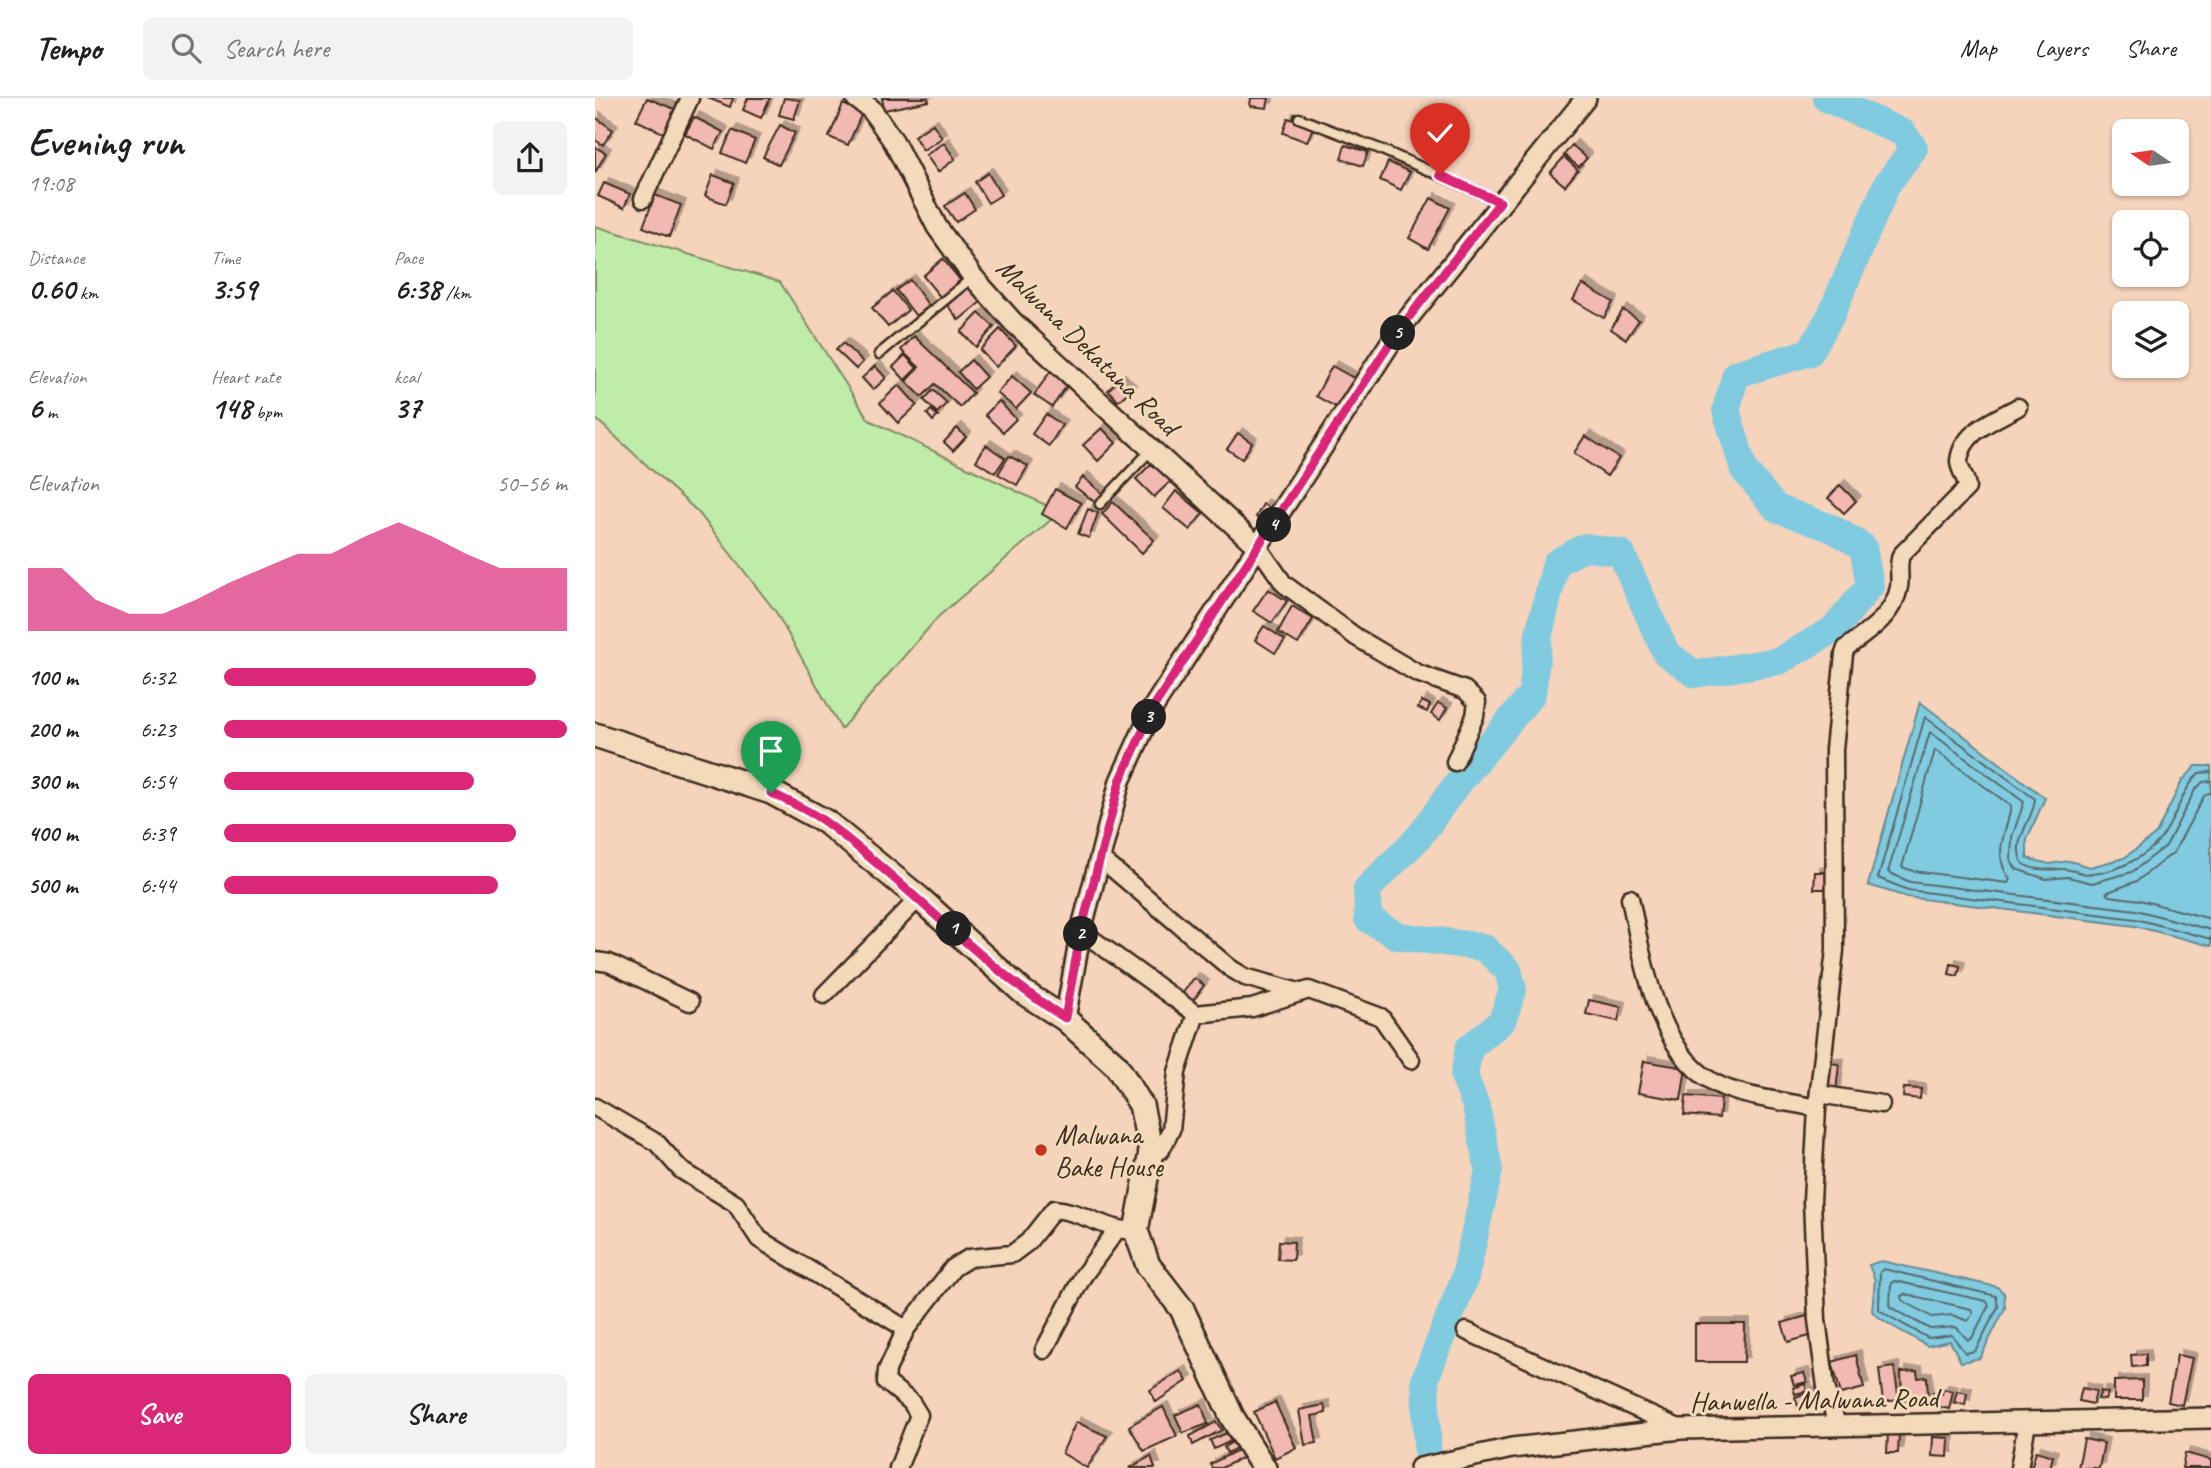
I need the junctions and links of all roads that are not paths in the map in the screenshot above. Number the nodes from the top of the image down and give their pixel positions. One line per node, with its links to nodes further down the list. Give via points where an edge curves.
1 (690, 98): 5 (street)
2 (856, 98): 7 (street, Malwana Dekatana Road, via 871,109 894,142 937,227)
3 (1586, 98): 6 (street)
4 (1299, 118): 6 (lane)
5 (643, 199)
6 (1500, 202): 12 (street, via 1398,331)
7 (974, 277): 8 (lane); 10 (street, Malwana Dekatana Road, via 1013,322)
8 (879, 355)
9 (2018, 407): 26 (street, via 1978,429 1964,444 1959,464 1967,488 1901,555 1899,586 1890,610 1844,654 1834,749 1835,950)
10 (1152, 449): 11 (lane); 12 (street, Malwana Dekatana Road)
11 (1100, 504)
12 (1259, 548): 14 (street, via 1284,584 1356,637 1417,673 1465,690 1477,702); 15 (street, via 1154,706 1120,781)
13 (595, 735): 16 (main road, via 771,793 826,822)
14 (1455, 762)
15 (1100, 858): 18 (street); 20 (street, via 1230,968 1245,977)
16 (919, 898): 21 (street); 24 (main road, via 1023,992)
17 (1630, 898): 26 (street, via 1644,968 1665,1028 1696,1070 1723,1087)
18 (1081, 931): 23 (street); 24 (street)
19 (595, 961): 22 (street, via 609,963)
20 (1299, 992): 23 (street, via 1252,1007); 25 (street, via 1308,990 1381,1017)
21 (824, 995)
22 (691, 1002)
23 (1196, 1014): 29 (street, via 1177,1072 1171,1130 1161,1150)
24 (1065, 1018): 29 (main road, via 1117,1065 1140,1105)
25 (1411, 1060)
26 (1818, 1101): 27 (street); 36 (street, via 1812,1201 1817,1320 1826,1387)
27 (1881, 1104)
28 (595, 1107): 31 (street, via 657,1143 681,1170 736,1204 759,1239)
29 (1151, 1152): 30 (main road)
30 (1126, 1231): 31 (street, via 1054,1209 1028,1242 1012,1254 969,1258 953,1268); 33 (street, via 1083,1276); 39 (main road, via 1182,1309 1232,1417)
31 (906, 1329): 38 (street, via 886,1382 911,1402 919,1415)
32 (1466, 1331): 37 (street)
33 (1044, 1350)
34 (2211, 1418): 35 (street, Hanwella - Malwana Road)
35 (2027, 1423): 36 (street, Hanwella - Malwana Road); 41 (street)
36 (1837, 1425): 37 (street, Hanwella - Malwana Road)
37 (1681, 1429): 40 (street, Hanwella - Malwana Road, via 1512,1448)
38 (898, 1468)
39 (1264, 1468)
40 (1420, 1468)
41 (2019, 1468)

